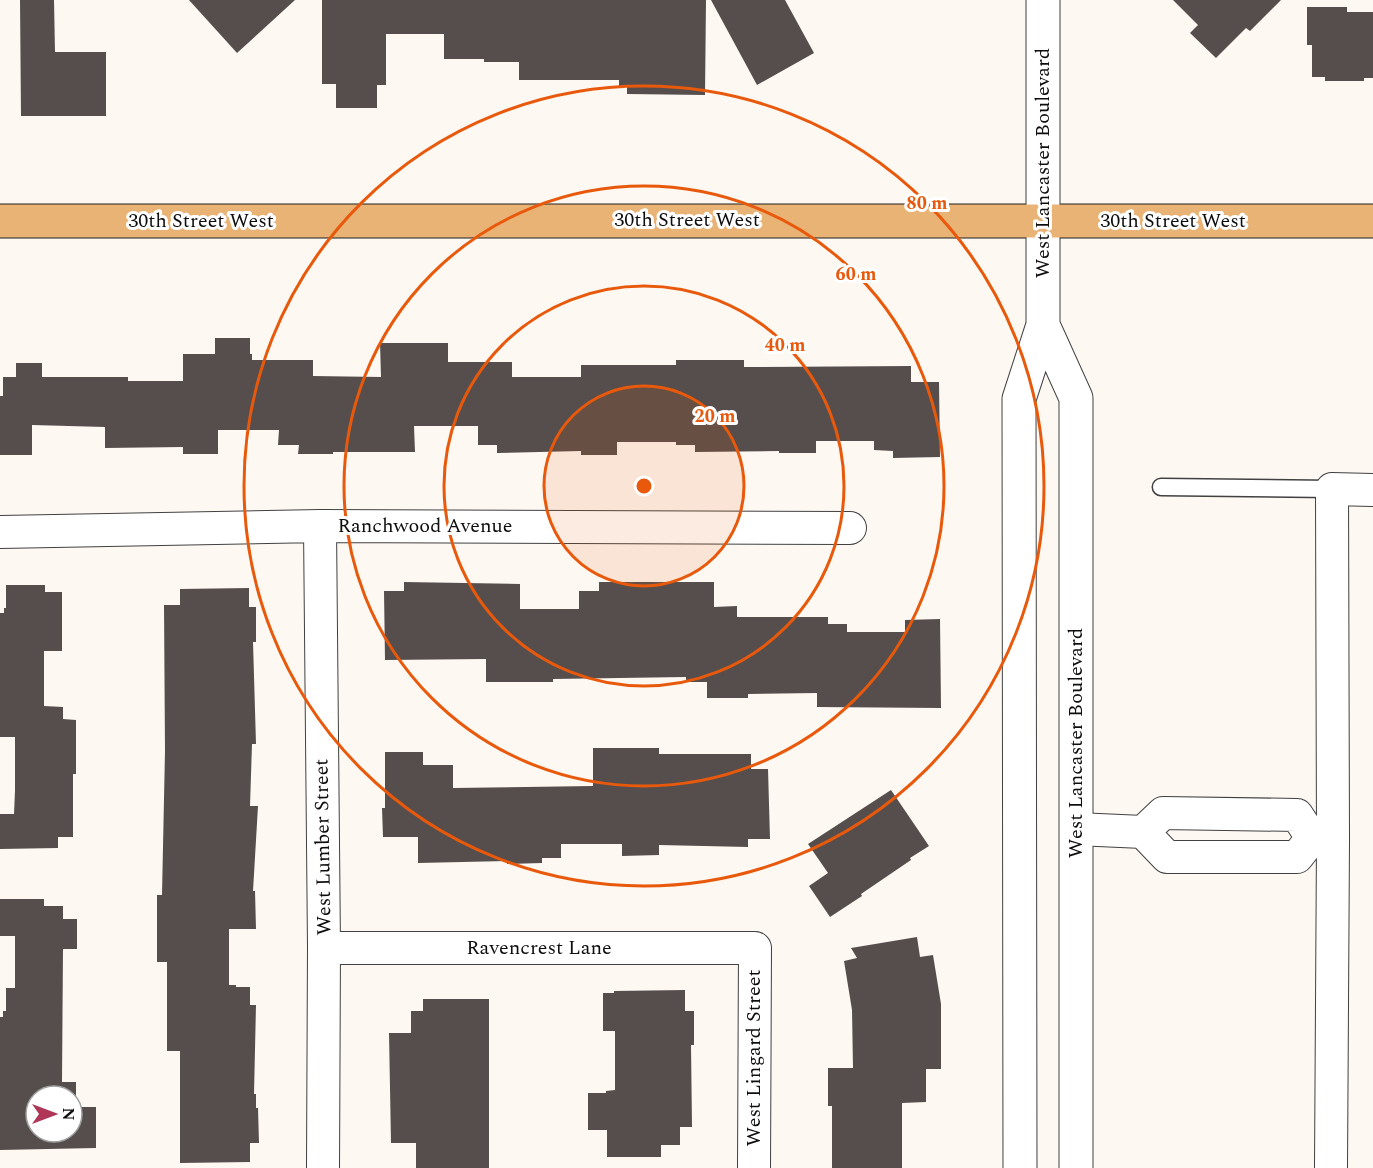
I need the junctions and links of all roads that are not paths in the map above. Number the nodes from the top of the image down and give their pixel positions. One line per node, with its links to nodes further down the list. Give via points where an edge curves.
1 (1043, 0): 2 (street, West Lancaster Boulevard)
2 (1043, 220): 3 (main road, 30th Street West); 4 (main road, 30th Street West); 5 (street, West Lancaster Boulevard)
3 (0, 221)
4 (1373, 221)
5 (1043, 325): 12 (street, West Lancaster Boulevard, via 1076,398); 19 (street, West Lancaster Boulevard, via 1019,399)
6 (1161, 487): 7 (lane)
7 (1332, 489): 8 (street); 14 (street)
8 (1373, 490)
9 (320, 526): 10 (street, Ranchwood Avenue); 11 (street, Ranchwood Avenue); 15 (street, West Lumber Street)
10 (850, 528)
11 (0, 532)
12 (1076, 829): 13 (street); 20 (street, West Lancaster Boulevard)
13 (1143, 832): 14 (street, via 1167,857 1297,857); 14 (street, via 1162,813 1297,815)
14 (1323, 839): 21 (street)
15 (324, 948): 16 (street, Ravencrest Lane); 17 (street, West Lumber Street)
16 (755, 948): 18 (street, West Lingard Street)
17 (323, 1168)
18 (754, 1168)
19 (1020, 1168)
20 (1076, 1168)
21 (1331, 1168)

